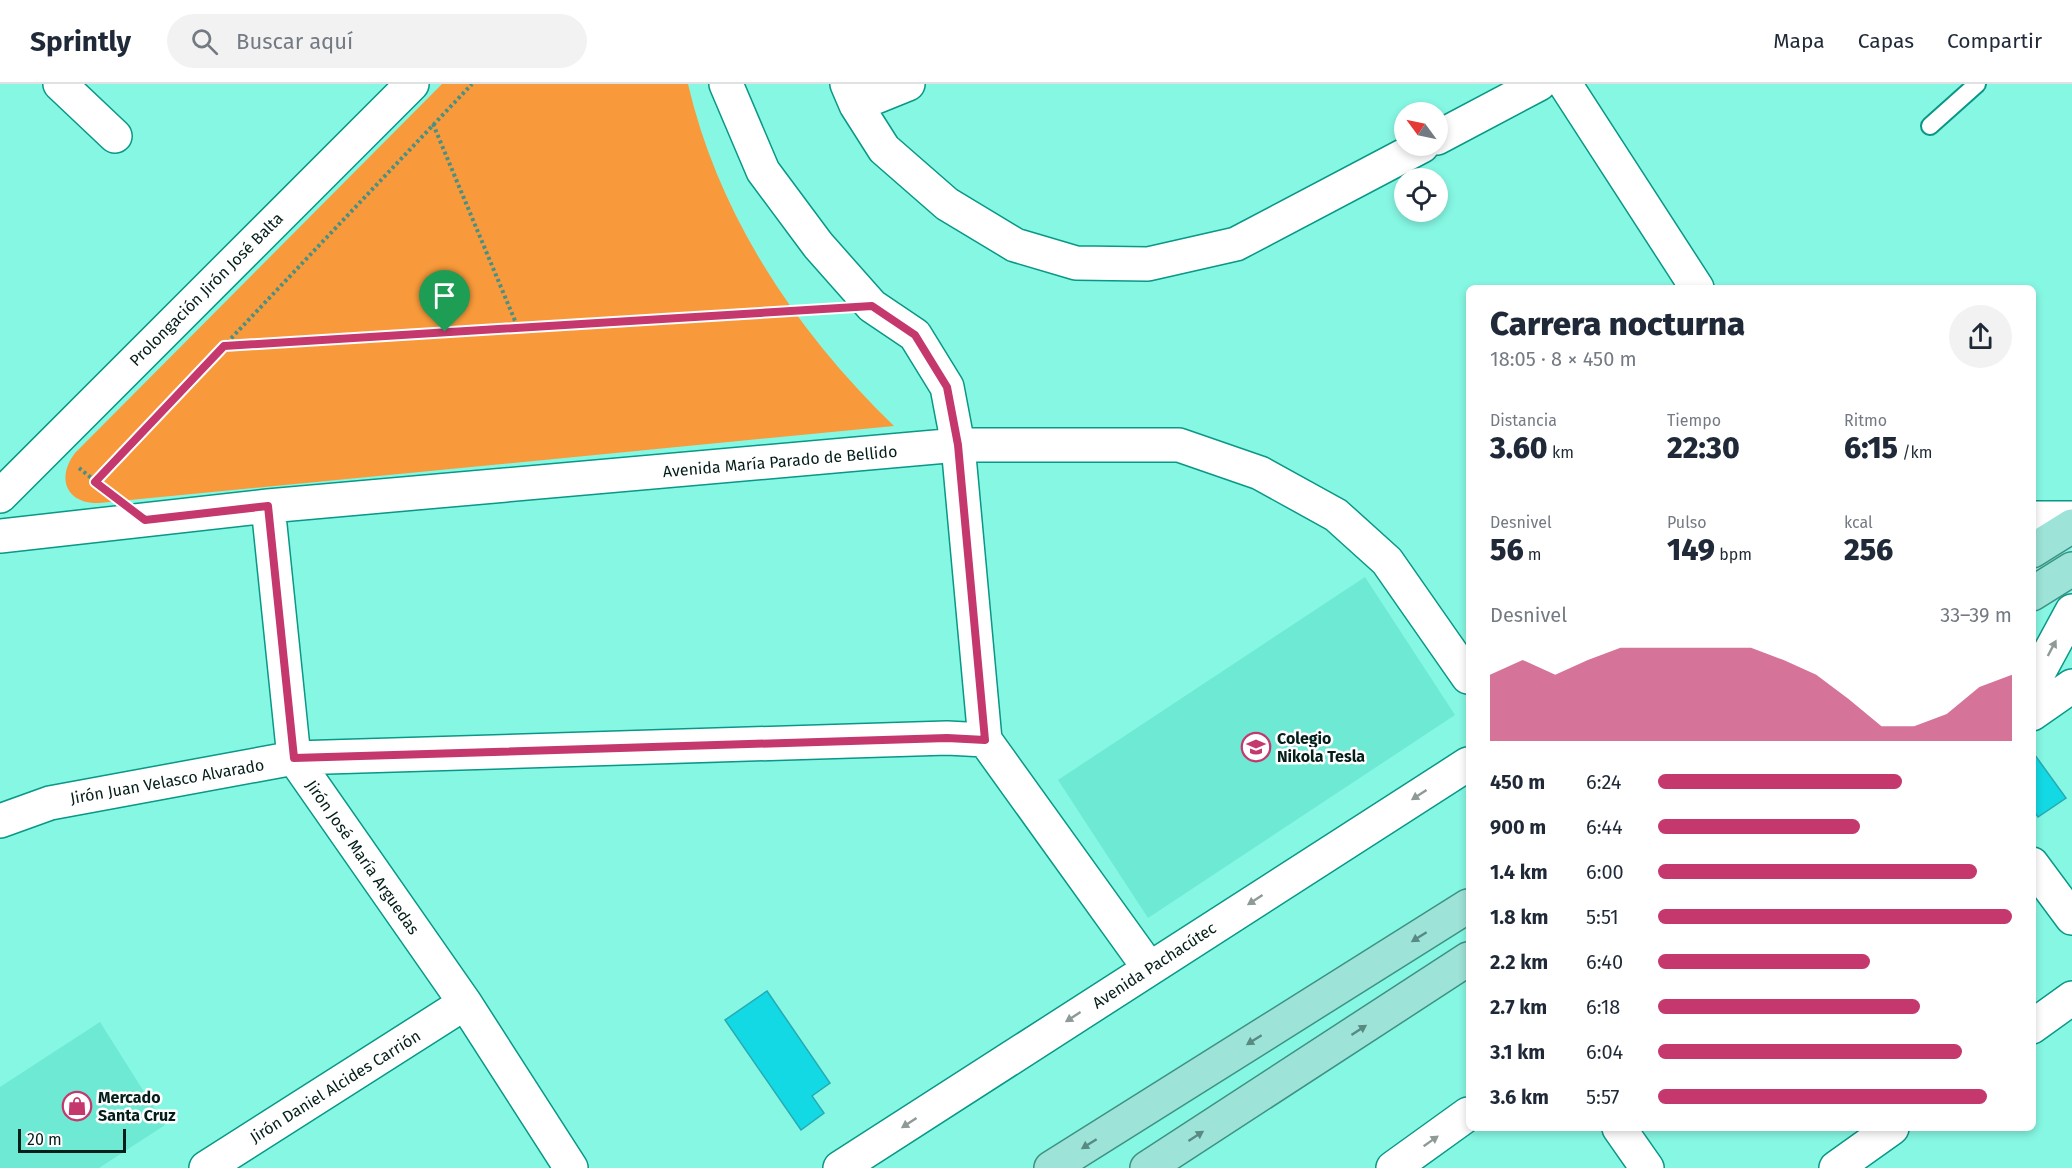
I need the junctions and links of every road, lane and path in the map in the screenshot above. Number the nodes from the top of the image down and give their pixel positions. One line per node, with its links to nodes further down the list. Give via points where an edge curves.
1 (60, 84): 13 (street)
2 (412, 84): 19 (street, Prolongación Jirón José Balta)
3 (472, 84): 10 (path)
4 (726, 84): 16 (street, via 763,171 818,245)
5 (908, 84): 9 (street)
6 (1539, 84): 12 (street)
7 (1565, 84): 15 (street)
8 (1977, 84): 11 (lane)
9 (852, 94): 14 (street, via 884,148 947,204 1015,245 1076,263 1148,264 1236,244)
10 (433, 124): 17 (path); 18 (path)
11 (1930, 126)
12 (1448, 132)
13 (115, 136)
14 (1403, 156)
15 (1695, 285)
16 (872, 306): 17 (path); 20 (street, via 915,335 947,387)
17 (518, 328): 18 (path)
18 (224, 346): 21 (path)
19 (50, 444): 21 (path); 22 (street, Prolongación Jirón José Balta)
20 (958, 445): 23 (street, Avenida María Parado de Bellido); 33 (street, Avenida María Parado de Bellido, via 1179,445 1260,473 1336,515 1387,561); 37 (street)
21 (95, 482): 26 (path)
22 (0, 496)
23 (268, 506): 26 (street, Avenida María Parado de Bellido); 38 (street, Jirón José María Arguedas)
24 (2036, 518): 25 (street)
25 (2072, 518)
26 (145, 520): 28 (street, Avenida María Parado de Bellido)
27 (2072, 526): 29 (main road)
28 (0, 536)
29 (2036, 548)
30 (2072, 569): 31 (main road)
31 (2036, 592)
32 (2072, 611): 34 (street, one-way to 32)
33 (1466, 674)
34 (2036, 678)
35 (2072, 686): 36 (street)
36 (2036, 711)
37 (985, 740): 38 (street, Jirón Juan Velasco Alvarado); 45 (street)
38 (294, 758): 40 (street, Jirón Juan Velasco Alvarado, via 50,803); 47 (street, Jirón José María Arguedas)
39 (1466, 765): 45 (street, Avenida Pachacútec, one-way to 45)
40 (0, 821)
41 (2036, 869): 43 (street)
42 (1466, 907): 55 (main road, one-way to 55)
43 (2072, 918)
44 (1466, 960): 56 (main road, one-way to 44)
45 (1149, 968): 54 (street, Avenida Pachacútec, one-way to 54)
46 (2072, 998): 48 (street)
47 (465, 1003): 52 (street, Jirón Daniel Alcides Carrión); 53 (street, Jirón José María Arguedas)
48 (2036, 1024)
49 (1466, 1115): 57 (street, one-way to 49)
50 (1621, 1131): 58 (street)
51 (1888, 1131): 59 (street)
52 (206, 1168)
53 (572, 1168)
54 (840, 1168)
55 (1051, 1168)
56 (1147, 1168)
57 (1393, 1168)
58 (1647, 1168)
59 (1836, 1168)

